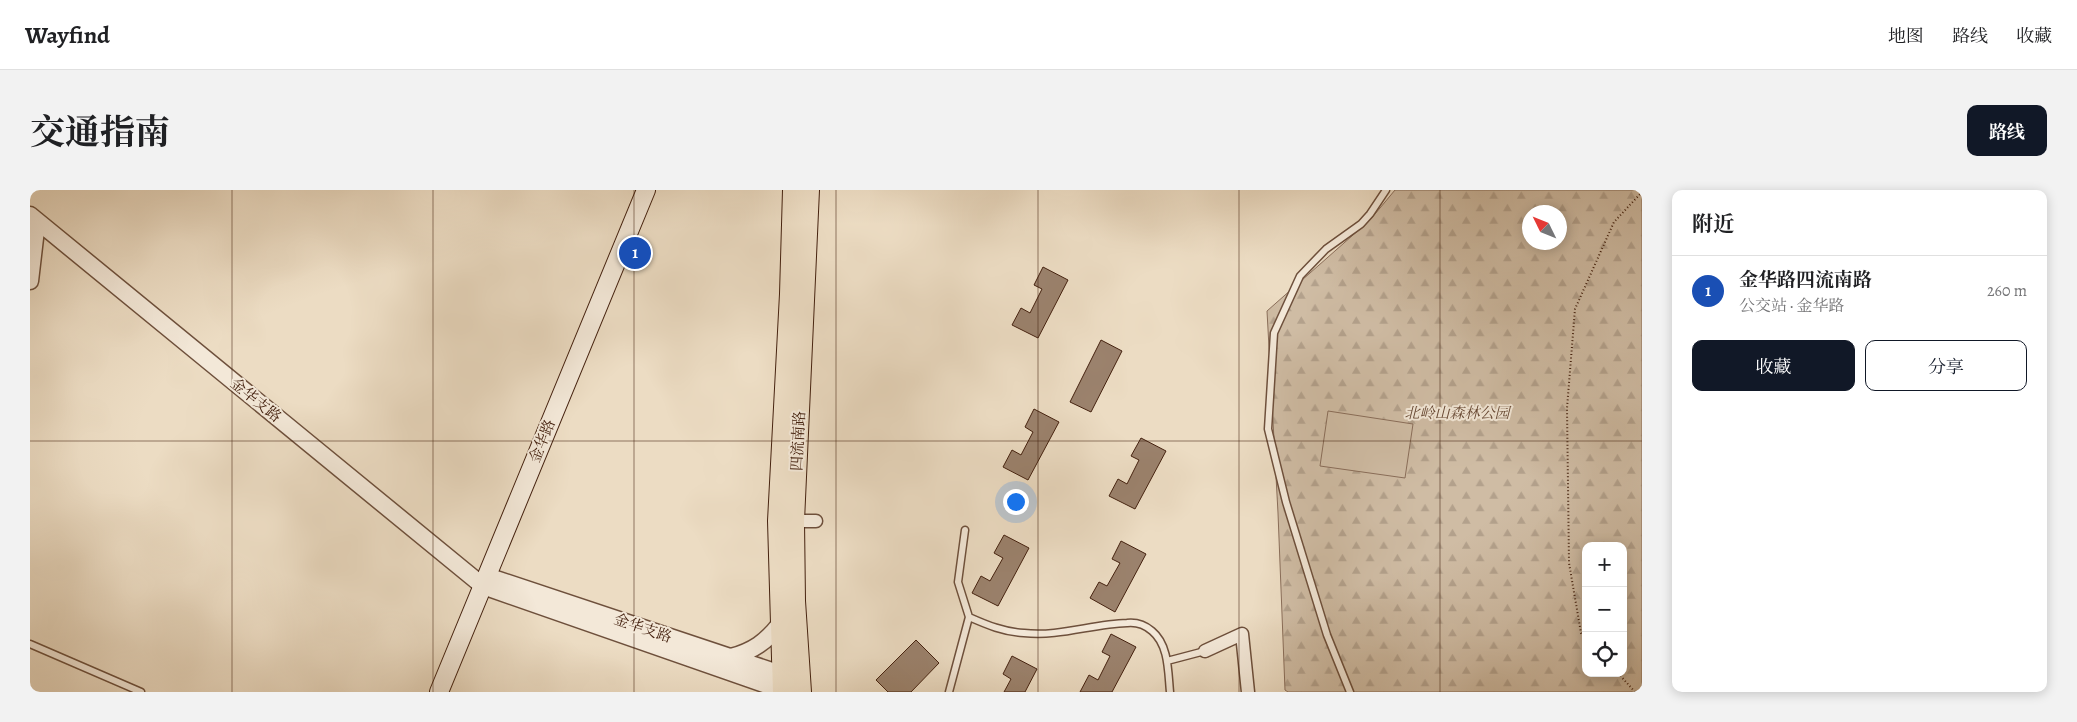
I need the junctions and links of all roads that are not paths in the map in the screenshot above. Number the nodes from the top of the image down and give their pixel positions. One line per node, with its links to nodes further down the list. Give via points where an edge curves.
1 (646, 190): 10 (main road, 金华路)
2 (792, 190): 7 (main road, 四流南路)
3 (809, 190): 7 (main road, 四流南路)
4 (1386, 190): 23 (lane, via 1360,224 1326,249 1300,276 1274,333 1268,429 1286,502 1327,635)
5 (32, 221): 6 (street); 10 (street, 金华支路)
6 (30, 281)
7 (786, 521): 8 (street); 12 (main road, 四流南路); 17 (main road, 四流南路)
8 (816, 521)
9 (965, 530): 11 (lane, via 958,582)
10 (485, 581): 15 (street, 金华支路); 17 (street); 19 (main road, 金华路)
11 (969, 617): 16 (lane, via 994,628 1024,634 1048,634 1128,622 1142,625 1153,632); 20 (lane)
12 (780, 624): 15 (street, via 756,648); 17 (main road, 四流南路)
13 (30, 644): 18 (lane)
14 (1205, 651): 16 (lane); 22 (street, via 1242,634)
15 (731, 658): 17 (street, 金华支路)
16 (1167, 661): 21 (lane)
17 (789, 687)
18 (141, 692)
19 (439, 692)
20 (949, 692)
21 (1170, 692)
22 (1248, 692)
23 (1350, 692)

